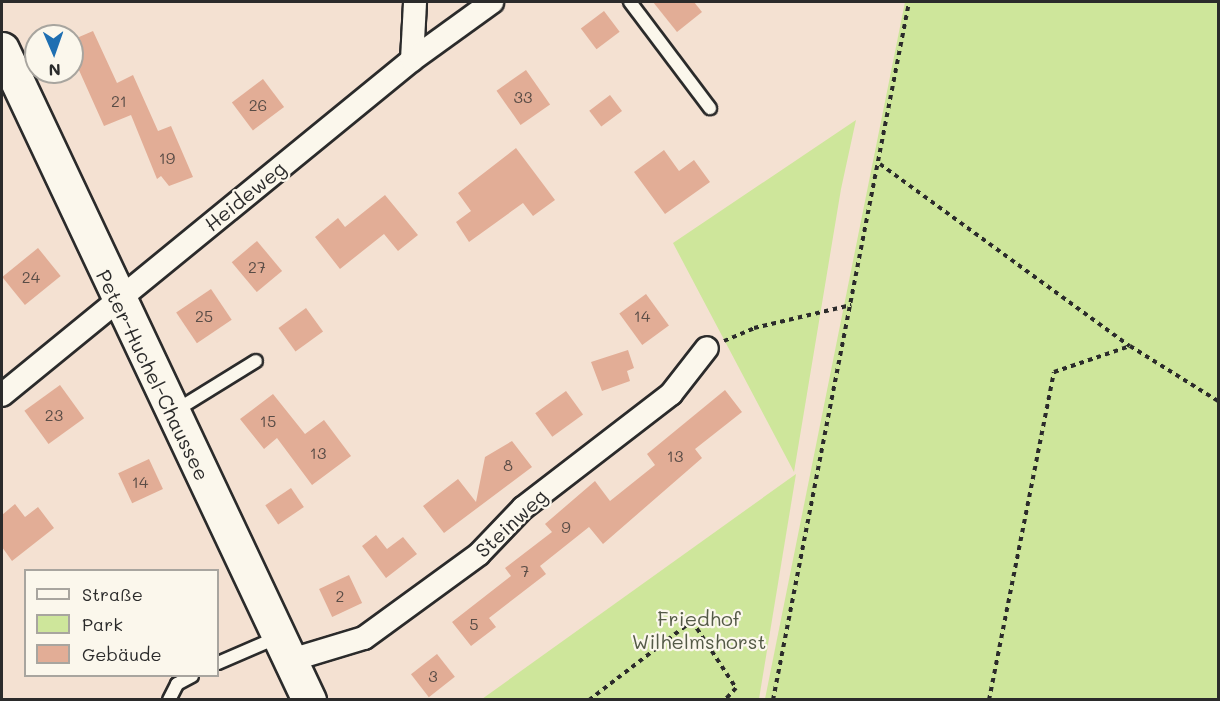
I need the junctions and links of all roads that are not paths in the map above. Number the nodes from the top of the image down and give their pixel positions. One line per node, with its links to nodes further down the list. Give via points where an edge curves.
1 (415, 2): 5 (street)
2 (492, 2): 5 (street, Heideweg)
3 (630, 2): 6 (lane)
4 (2, 49): 7 (street, Peter-Huchel-Chaussee)
5 (412, 60): 7 (street, Heideweg)
6 (710, 108)
7 (117, 300): 10 (street, Heideweg); 11 (street, Peter-Huchel-Chaussee)
8 (707, 348): 12 (street, Steinweg, via 671,394 523,508 479,554 364,638)
9 (256, 361): 11 (lane)
10 (2, 395)
11 (172, 414): 12 (street, Peter-Huchel-Chaussee)
12 (285, 648): 13 (lane); 16 (street, Peter-Huchel-Chaussee)
13 (219, 663)
14 (189, 677): 15 (lane, via 177,684)
15 (169, 699)
16 (309, 699)

